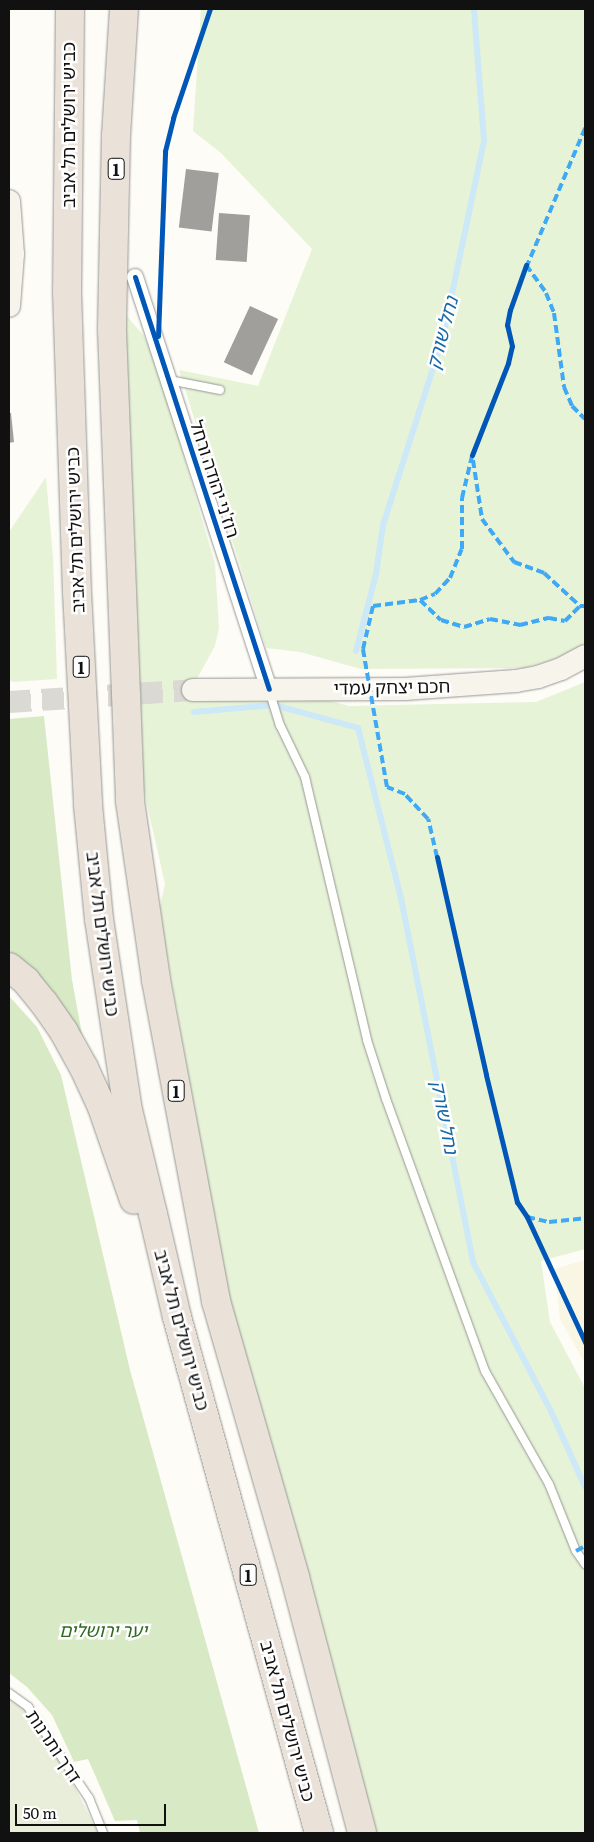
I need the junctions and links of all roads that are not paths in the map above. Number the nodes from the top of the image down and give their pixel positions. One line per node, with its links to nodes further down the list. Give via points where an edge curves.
1 (70, 9): 12 (highway, כביש ירושלים תל אביב / 1, via 67,291 76,592 88,805 99,919 128,1110)
2 (124, 9): 17 (highway, 1, via 116,135 112,330 130,801 156,980 216,1301 296,1577)
3 (9, 201): 5 (main road, via 14,263)
4 (135, 277): 6 (street, רוז'ני יהודה ורחל)
5 (9, 306)
6 (169, 380): 7 (lane); 10 (street, רוז'ני יהודה ורחל)
7 (220, 390)
8 (585, 656): 10 (main road, חכם יצחק עמדי, via 546,674 516,680 405,688)
9 (193, 690): 10 (main road, חכם יצחק עמדי)
10 (269, 690): 13 (lane, via 280,726 305,777 367,1040 389,1108 485,1371 549,1484 576,1551)
11 (9, 966): 12 (highway, via 44,1003 84,1068 102,1107)
12 (177, 1317): 16 (highway, כביש ירושלים תל אביב / 1)
13 (585, 1564)
14 (9, 1693): 15 (lane, דרך ותרנות, via 34,1715 89,1798)
15 (103, 1833)
16 (319, 1833)
17 (362, 1833)

